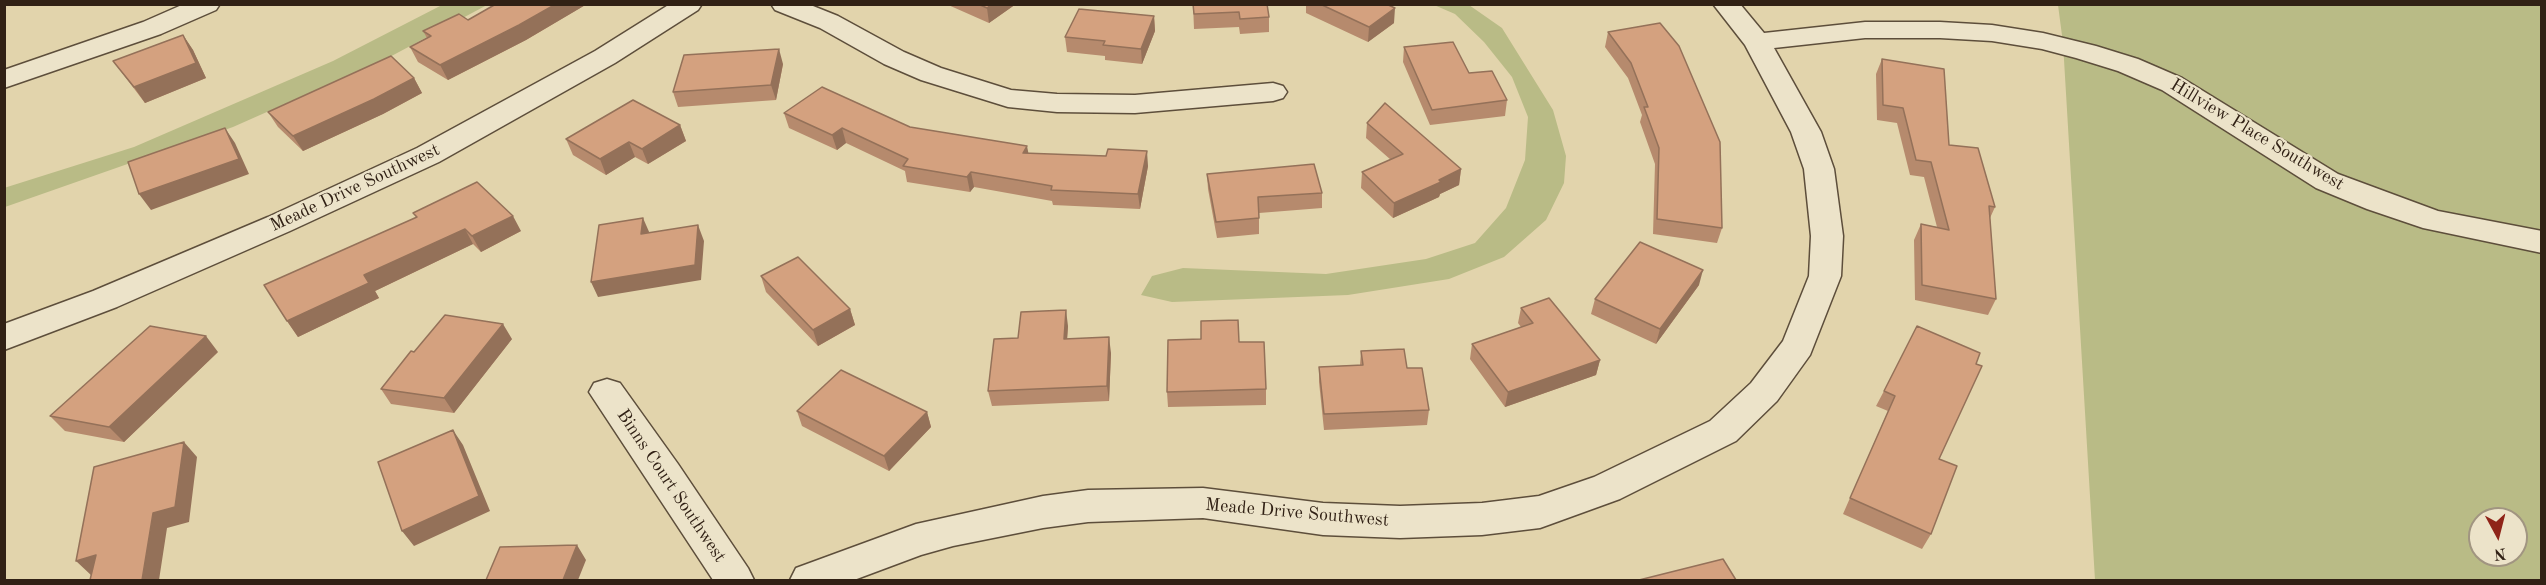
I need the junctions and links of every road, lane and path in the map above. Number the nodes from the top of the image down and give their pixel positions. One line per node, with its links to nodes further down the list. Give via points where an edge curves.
1 (207, 4): 6 (street, via 152,28)
2 (688, 4): 9 (street, Meade Drive Southwest, via 595,63 428,155 279,224)
3 (784, 4): 7 (street, via 829,22 931,74 1008,98 1135,104)
4 (1726, 4): 5 (street, Meade Drive Southwest)
5 (1757, 42): 8 (street, Hillview Place Southwest, via 1865,30 1992,33 2043,41 2128,65 2172,84 2337,185 2434,221); 12 (street, Meade Drive Southwest, via 1790,99 1819,169 1827,236 1825,276 1798,346 1764,392 1723,431 1607,488 1540,512 1401,522 1323,519 1203,503 1083,506 925,538)
6 (4, 80)
7 (1273, 92)
8 (2541, 242)
9 (4, 338)
10 (607, 392): 11 (street, Binns Court Southwest)
11 (734, 580)
12 (810, 580)

